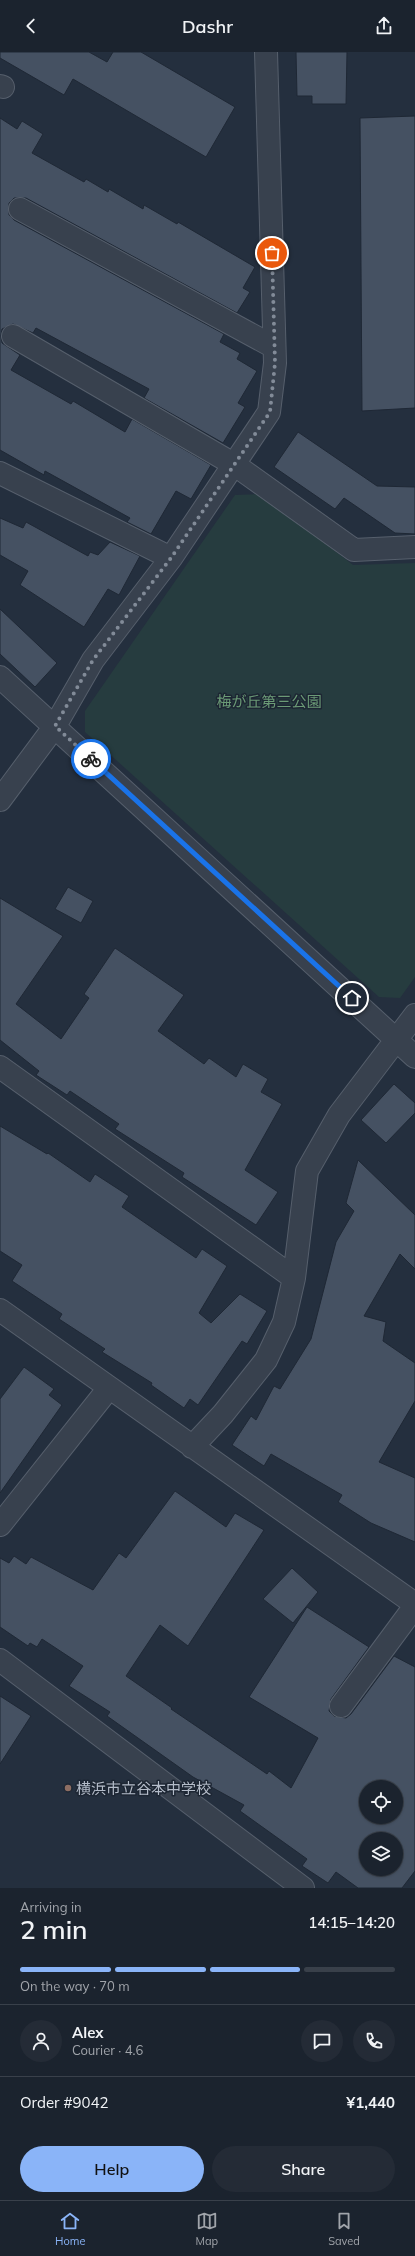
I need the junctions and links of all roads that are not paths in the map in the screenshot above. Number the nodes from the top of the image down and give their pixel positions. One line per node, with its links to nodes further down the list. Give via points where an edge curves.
1 (266, 52): 4 (street)
2 (20, 209): 4 (street)
3 (12, 336): 5 (street)
4 (274, 347): 5 (street, via 270,412)
5 (235, 465): 7 (street, via 354,550); 8 (street)
6 (0, 473): 8 (street)
7 (415, 547)
8 (171, 558): 10 (street, via 93,660)
9 (0, 677): 10 (street)
10 (55, 726): 11 (street); 13 (street)
11 (0, 800)
12 (415, 1015): 13 (street)
13 (398, 1040): 14 (street); 16 (street, via 339,1115 307,1171)
14 (415, 1057)
15 (0, 1067): 16 (street)
16 (294, 1278): 19 (street, via 284,1322 266,1360 223,1414)
17 (0, 1310): 18 (street)
18 (109, 1388): 19 (street); 20 (street)
19 (192, 1446): 21 (street)
20 (0, 1525)
21 (415, 1605): 23 (street)
22 (0, 1660): 24 (street)
23 (341, 1706)
24 (303, 1888)

